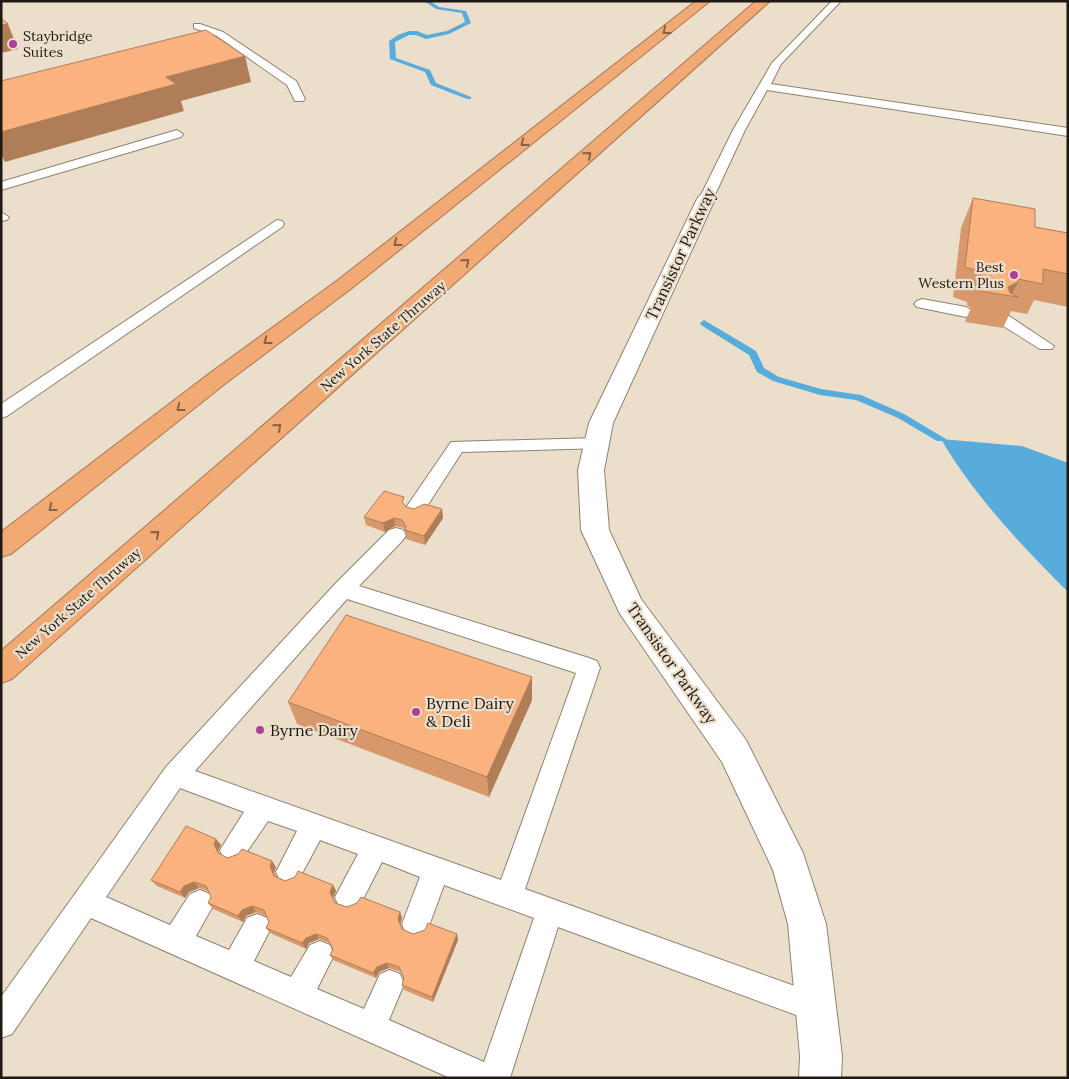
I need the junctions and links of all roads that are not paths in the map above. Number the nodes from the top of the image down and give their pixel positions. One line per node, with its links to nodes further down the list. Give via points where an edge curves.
1 (704, 1): 20 (highway, one-way to 20, via 345,284)
2 (764, 1): 22 (highway, New York State Thruway, one-way to 2)
3 (837, 1): 5 (lane, Transistor Parkway, via 777,63)
4 (197, 26): 6 (lane, via 220,34 292,83)
5 (764, 86): 7 (lane); 10 (lane, Transistor Parkway)
6 (299, 98)
7 (1068, 132)
8 (177, 134): 9 (lane)
9 (1, 186)
10 (706, 199): 17 (street, Transistor Parkway, via 601,423)
11 (278, 224): 16 (lane)
12 (922, 304): 13 (lane)
13 (966, 312)
14 (1003, 320): 15 (lane)
15 (1046, 346)
16 (1, 412)
17 (596, 444): 18 (lane, via 457,446); 42 (street, Transistor Parkway, via 590,470 595,530 630,606 734,750 790,866 807,924)
18 (415, 509)
19 (396, 535): 21 (lane)
20 (1, 547)
21 (343, 588): 23 (lane); 30 (lane, via 589,668)
22 (1, 670)
23 (175, 775): 24 (lane); 32 (lane)
24 (262, 807): 25 (lane); 27 (lane)
25 (314, 826): 26 (lane); 29 (lane)
26 (376, 848): 28 (lane); 31 (lane)
27 (233, 850)
28 (436, 869): 30 (lane); 35 (lane)
29 (289, 872)
30 (509, 896): 34 (lane)
31 (349, 897)
32 (86, 902): 37 (lane); 43 (lane)
33 (200, 904): 37 (lane)
34 (550, 911): 42 (lane); 46 (lane)
35 (416, 924)
36 (257, 928): 39 (lane)
37 (176, 941): 39 (lane)
38 (320, 955): 41 (lane)
39 (235, 967): 41 (lane)
40 (390, 984): 44 (lane)
41 (297, 995): 44 (lane)
42 (815, 1007): 47 (street, Transistor Parkway, via 821,1056)
43 (1, 1023)
44 (372, 1026): 45 (lane)
45 (486, 1078)
46 (494, 1078)
47 (820, 1078)

